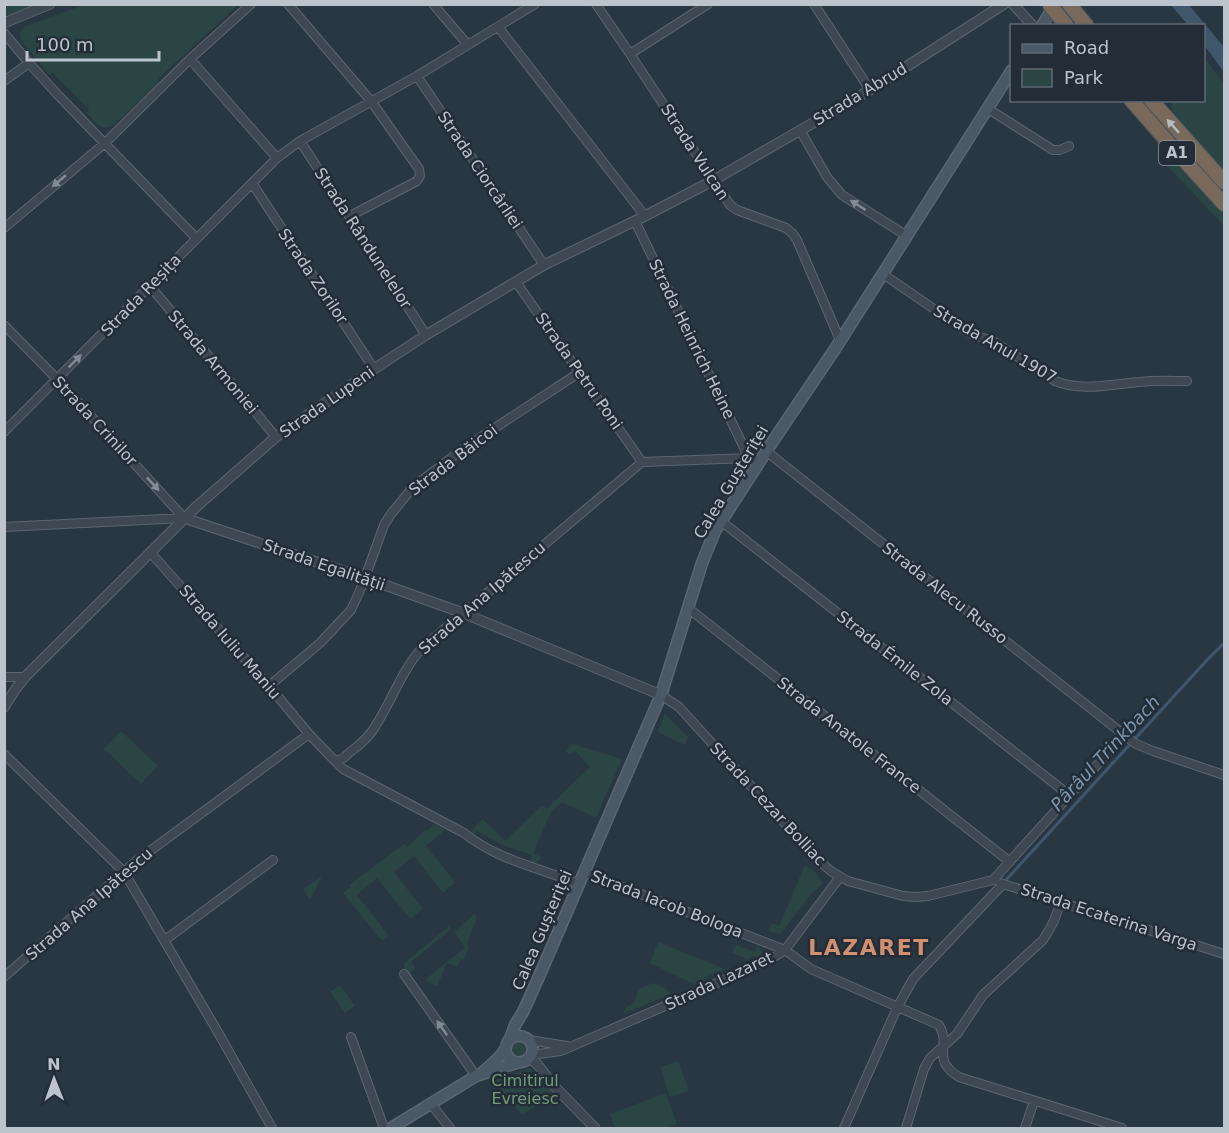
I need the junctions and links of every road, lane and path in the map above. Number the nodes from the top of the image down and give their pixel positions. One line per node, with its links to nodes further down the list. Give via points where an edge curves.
1 (50, 4): 14 (street)
2 (251, 4): 23 (street)
3 (288, 4): 29 (street)
4 (433, 4): 21 (street)
5 (535, 4): 19 (street, Strada Reșița)
6 (596, 4): 22 (street, Strada Vulcan)
7 (708, 4): 22 (street)
8 (814, 4): 28 (street)
9 (1004, 4): 28 (street, Strada Abrud)
10 (1013, 4): 15 (street)
11 (1049, 4): 17 (highway, bridge)
12 (1055, 4): 16 (main road)
13 (1069, 4): 18 (highway)
14 (4, 23)
15 (1031, 24)
16 (1043, 24)
17 (1065, 24)
18 (1085, 24)
19 (498, 27): 21 (street, Strada Reșița); 43 (street)
20 (4, 33): 24 (street)
21 (468, 45): 26 (street, Strada Reșița)
22 (630, 54): 38 (street, Strada Vulcan)
23 (190, 59): 35 (street); 37 (street)
24 (29, 63): 27 (street); 35 (street)
25 (1010, 72): 32 (main road, Calea Gușteriței)
26 (417, 76): 29 (street, Strada Reșița); 48 (street, Strada Ciorcârliei)
27 (4, 81)
28 (870, 90): 33 (street, Strada Abrud)
29 (371, 101): 34 (street, Strada Reșița); 42 (street, via 420,176)
30 (1133, 102): 41 (highway, A1)
31 (1153, 102): 39 (highway, A1, one-way to 31)
32 (987, 108): 36 (street, via 1053,150); 46 (main road, Calea Gușteriței)
33 (800, 130): 38 (street, Strada Abrud); 46 (street, one-way to 33, via 842,195)
34 (300, 141): 37 (street, Strada Reșița); 42 (street, Strada Rândunelelor)
35 (104, 144): 45 (street, one-way to 45); 47 (street)
36 (1069, 146)
37 (278, 158): 40 (street, Strada Reșița)
38 (714, 180): 43 (street, Strada Lupeni); 54 (street, Strada Vulcan, via 725,200 737,210 793,234)
39 (1224, 182)
40 (252, 183): 47 (street, Strada Reșița); 55 (street, Strada Zorilor)
41 (1224, 204)
42 (350, 216): 53 (street, Strada Rândunelelor)
43 (645, 216): 44 (street, Strada Lupeni)
44 (635, 221): 48 (street, Strada Lupeni); 62 (street, Strada Heinrich Heine)
45 (4, 228)
46 (907, 236): 49 (main road, Calea Gușteriței)
47 (196, 238): 51 (street, Strada Reșița)
48 (544, 265): 50 (street, Strada Lupeni)
49 (883, 274): 54 (main road, Calea Gușteriței); 58 (street, Strada Anul 1907, via 966,331 993,341 1066,385)
50 (516, 282): 53 (street, Strada Lupeni); 56 (street, Strada Petru Poni)
51 (150, 286): 57 (street, Strada Reșița, one-way to 51); 60 (street, Strada Armoniei)
52 (4, 325): 57 (street, Strada Crinilor)
53 (426, 335): 55 (street, Strada Lupeni)
54 (840, 340): 61 (main road, Calea Gușteriței)
55 (374, 369): 60 (street, Strada Lupeni)
56 (580, 372): 63 (street, Strada Petru Poni); 68 (street, Strada Băicoi, via 413,487 384,525)
57 (57, 379): 59 (street, Strada Reșița); 64 (street, Strada Crinilor, one-way to 64)
58 (1187, 381)
59 (4, 432)
60 (276, 437): 64 (street, Strada Lupeni)
61 (766, 451): 62 (main road, Calea Gușteriței); 77 (street, Strada Alecu Russo)
62 (754, 460): 63 (street); 65 (main road, Calea Gușteriței)
63 (642, 462): 70 (street, Strada Ana Ipătescu)
64 (184, 518): 66 (street); 67 (street, Strada Lupeni); 68 (street, Strada Egalității)
65 (721, 521): 69 (main road, Calea Gușteriței); 81 (street, Strada Émile Zola)
66 (4, 526)
67 (150, 552): 72 (street, Strada Lupeni); 73 (street, Strada Iuliu Maniu)
68 (365, 578): 70 (street, Strada Egalității); 73 (street, Strada Băicoi, via 345,617)
69 (688, 608): 74 (main road, Calea Gușteriței); 83 (street, Strada Anatole France)
70 (463, 613): 74 (street, Strada Egalității); 79 (street, Strada Ana Ipătescu, via 416,655 368,737 344,757)
71 (4, 677): 72 (street)
72 (25, 677): 75 (street, Strada Lupeni)
73 (270, 686): 76 (street, Strada Iuliu Maniu)
74 (661, 695): 85 (main road, Calea Gușteriței); 86 (street, Strada Cezar Bolliac, via 679,707 818,860)
75 (4, 707)
76 (309, 734): 79 (street); 84 (street, Strada Ana Ipătescu)
77 (1126, 737): 80 (street, Strada Alecu Russo, via 1153,752); 81 (street)
78 (4, 754): 84 (street)
79 (334, 760): 88 (street, via 343,769 492,852)
80 (1224, 776)
81 (1069, 795): 83 (street)
82 (273, 860): 91 (street)
83 (1010, 862): 87 (street)
84 (124, 872): 91 (street); 95 (street, Strada Ana Ipătescu)
85 (584, 872): 88 (main road, Calea Gușteriței); 92 (street, Strada Iacob Bologa)
86 (840, 878): 87 (street, Strada Cezar Bolliac, via 915,897); 92 (street, Strada Lazaret)
87 (993, 880): 89 (street, Strada Ecaterina Varga)
88 (579, 884): 97 (main road, Calea Gușteriței)
89 (1003, 884): 90 (street, Strada Ecaterina Varga); 96 (street, via 917,975)
90 (1060, 903): 93 (street, Strada Ecaterina Varga); 102 (street, via 1043,940 983,995 957,1034)
91 (165, 940): 109 (street)
92 (785, 950): 96 (street, Strada Iacob Bologa, via 811,969); 101 (street, Strada Lazaret)
93 (1224, 954)
94 (404, 974): 106 (street, one-way to 94)
95 (4, 977)
96 (897, 1008): 102 (street, Strada Iacob Bologa, via 939,1025 943,1032); 114 (street)
97 (523, 1012): 99 (main road, Calea Gușteriței, via 522,1029); 100 (main road, Calea Gușteriței)
98 (351, 1037): 110 (street)
99 (527, 1038): 100 (main road); 101 (street); 104 (main road, via 533,1047)
100 (510, 1039): 103 (main road)
101 (569, 1046): 104 (street, Strada Lazaret)
102 (942, 1047): 107 (street, via 945,1065 959,1077); 115 (street, via 924,1069)
103 (506, 1050): 105 (main road); 106 (main road)
104 (531, 1057): 105 (main road); 113 (street)
105 (516, 1063): 106 (main road)
106 (479, 1075): 108 (main road)
107 (1034, 1101): 116 (street); 117 (street)
108 (431, 1104): 111 (main road); 112 (street)
109 (272, 1128)
110 (384, 1128)
111 (391, 1128)
112 (450, 1128)
113 (595, 1128)
114 (844, 1128)
115 (906, 1128)
116 (1025, 1128)
117 (1122, 1128)

